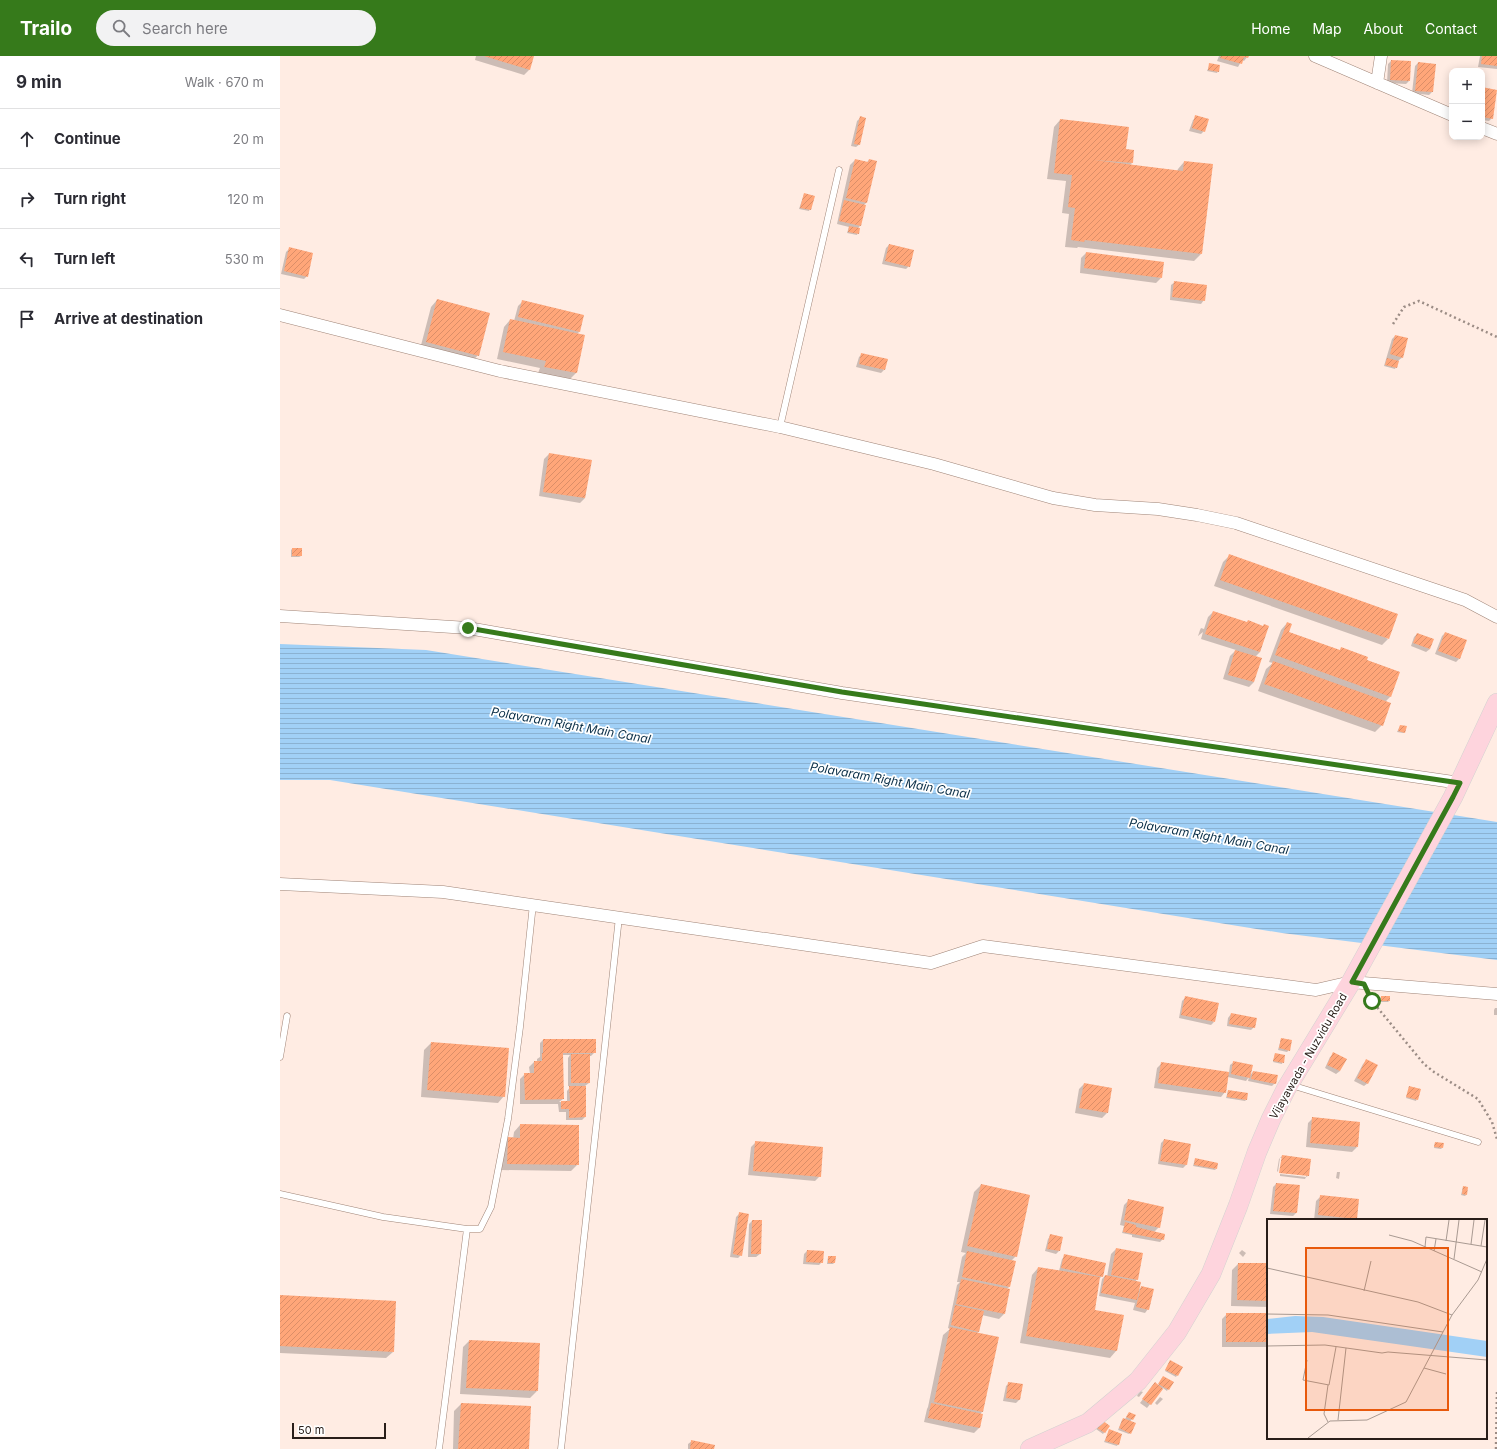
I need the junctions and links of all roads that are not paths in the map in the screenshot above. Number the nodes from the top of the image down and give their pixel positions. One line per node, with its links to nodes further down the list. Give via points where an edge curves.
1 (1315, 56): 3 (street)
2 (1381, 56): 3 (street)
3 (1377, 83): 4 (street)
4 (1449, 114)
5 (1485, 129): 6 (street)
6 (1497, 134)
7 (839, 170): 9 (lane)
8 (280, 315): 9 (street, via 500,371)
9 (780, 427): 11 (street, via 934,464 1053,498 1095,505 1158,509 1236,523 1465,600)
10 (280, 616): 13 (street, via 468,628 842,692)
11 (1497, 617)
12 (1497, 702): 13 (main road, Vijayawada - Nuzvidu Road)
13 (1457, 790): 17 (main road, Vijayawada - Nuzvidu Road)
14 (280, 884): 15 (street, via 443,892)
15 (533, 904): 16 (street); 24 (lane, via 508,1119 491,1207 480,1229)
16 (619, 917): 17 (street, via 931,963 983,946 1316,990); 26 (lane)
17 (1358, 983): 18 (street); 21 (main road, Vijayawada - Nuzvidu Road)
18 (1497, 994)
19 (287, 1016): 20 (lane)
20 (280, 1057)
21 (1289, 1084): 22 (lane); 27 (main road, Vijayawada - Nuzvidu Road, via 1257,1152 1211,1274 1177,1332 1138,1381 1088,1423)
22 (1478, 1142)
23 (280, 1194): 24 (lane, via 383,1217)
24 (467, 1229): 25 (lane)
25 (439, 1449)
26 (561, 1449)
27 (1030, 1449)

